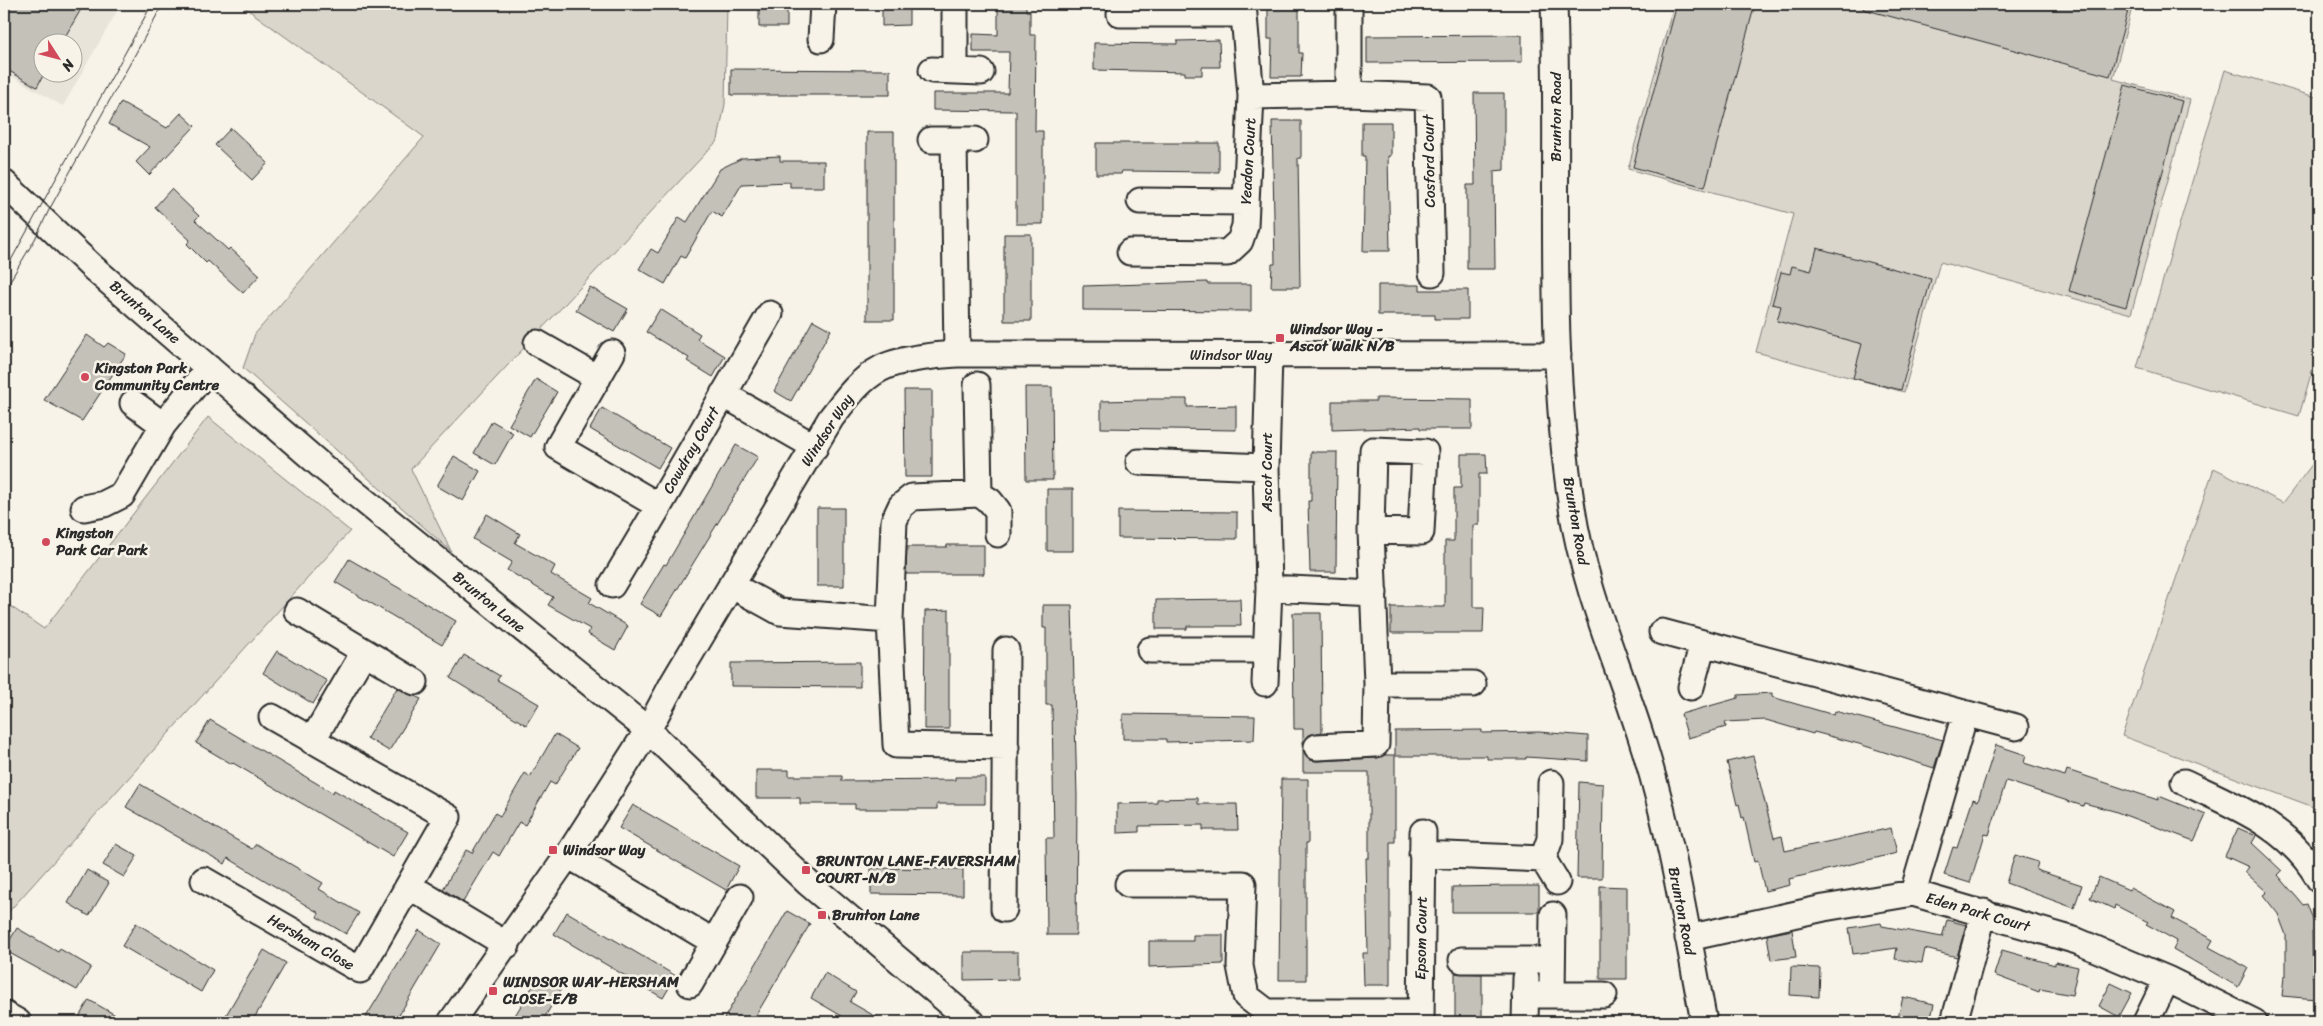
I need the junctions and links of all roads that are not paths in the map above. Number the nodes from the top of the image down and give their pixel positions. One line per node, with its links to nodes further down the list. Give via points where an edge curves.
1 (823, 4): 7 (street)
2 (955, 4): 8 (street, via 944,70)
3 (1349, 4): 9 (street)
4 (1554, 4): 22 (street, Brunton Road)
5 (1243, 9): 6 (street); 10 (street, Yeadon Court)
6 (1120, 14)
7 (821, 39)
8 (981, 72)
9 (1350, 94): 10 (street, Yeadon Court); 16 (street, Cosford Court, via 1428,96)
10 (1251, 96): 14 (street, Yeadon Court)
11 (953, 140): 20 (street)
12 (4, 183): 23 (street, Brunton Lane, via 91,266)
13 (1140, 201): 14 (street)
14 (1245, 214): 15 (street, via 1240,241 1227,253)
15 (1130, 252)
16 (1432, 274)
17 (770, 314): 26 (street, Cowdray Court)
18 (537, 342): 24 (street)
19 (612, 353): 24 (street, Cowdray Court)
20 (956, 354): 21 (street, Windsor Way); 29 (street, Windsor Way, via 929,355 881,368 851,392)
21 (1269, 355): 22 (street, Windsor Way); 31 (street, Ascot Court)
22 (1558, 355): 75 (street, Brunton Road, via 1566,466 1580,553 1657,790)
23 (208, 368): 28 (street); 57 (street, Brunton Lane, via 325,469)
24 (598, 378): 33 (street, Cowdray Court, via 558,447)
25 (977, 385): 32 (street)
26 (724, 394): 29 (street, Cowdray Court); 33 (street, Cowdray Court)
27 (133, 403): 28 (street)
28 (163, 425): 34 (street, via 122,495 104,504)
29 (815, 447): 37 (street, Windsor Way)
30 (1139, 462): 31 (street)
31 (1266, 467): 39 (street, Ascot Court)
32 (979, 494): 36 (street, via 998,511); 42 (street, via 912,497 901,506 894,520)
33 (659, 506): 38 (street, Cowdray Court)
34 (84, 508)
35 (1371, 531): 35 (street, via 1373,450 1425,452 1421,532); 40 (street)
36 (998, 534)
37 (731, 585): 42 (street, via 780,612); 57 (street, Windsor Way)
38 (612, 586)
39 (1269, 588): 40 (street); 47 (street, Ascot Court)
40 (1374, 593): 51 (street)
41 (297, 611): 48 (street)
42 (890, 620): 60 (street, via 896,745)
43 (1662, 632): 44 (street)
44 (1703, 643): 53 (street); 54 (street)
45 (1006, 650): 60 (street)
46 (1150, 650): 47 (street)
47 (1266, 650): 50 (street, Ascot Court)
48 (364, 652): 49 (street); 58 (street)
49 (414, 682)
50 (1265, 683)
51 (1377, 684): 52 (street); 59 (street, via 1376,744)
52 (1474, 684)
53 (1691, 687)
54 (1965, 714): 56 (street); 70 (street)
55 (272, 717): 58 (street, Hersham Close)
56 (2016, 728)
57 (648, 730): 63 (street, Windsor Way); 91 (street, Brunton Lane, via 808,884)
58 (312, 741): 69 (street, Hersham Close, via 448,818)
59 (1317, 746)
60 (1006, 747): 72 (street)
61 (2184, 782): 65 (street, via 2269,825 2297,848)
62 (1552, 783): 64 (street, via 1550,839)
63 (568, 855): 76 (street); 77 (street, Windsor Way)
64 (1543, 859): 67 (street); 88 (street, Epsom Court, via 1423,843)
65 (2319, 878)
66 (204, 880): 69 (street, Hersham Close, via 360,970)
67 (1557, 882)
68 (1128, 884): 87 (street, via 1242,884 1240,966 1246,996 1267,1012)
69 (409, 886): 77 (street)
70 (1913, 893): 73 (street, Eden Park Court); 75 (street, Eden Park Court, via 1824,908)
71 (740, 897): 76 (street)
72 (1004, 910)
73 (1984, 912): 81 (street, Eden Park Court, via 2077,940); 94 (street)
74 (1553, 915): 80 (street)
75 (1688, 938): 93 (street, Brunton Road)
76 (714, 942): 82 (street)
77 (507, 945): 90 (street, Windsor Way)
78 (1462, 960): 79 (street)
79 (1526, 960): 80 (street); 83 (street)
80 (1552, 960): 84 (street)
81 (2168, 979): 95 (street); 96 (street, Eden Park Court)
82 (690, 984)
83 (1525, 995): 84 (street); 92 (street)
84 (1552, 995): 85 (street)
85 (1604, 995)
86 (4, 1014): 89 (street)
87 (1300, 1017): 88 (street)
88 (1421, 1017)
89 (18, 1022)
90 (451, 1022)
91 (972, 1022)
92 (1525, 1022)
93 (1704, 1022)
94 (1954, 1022)
95 (2146, 1022)
96 (2254, 1022)

